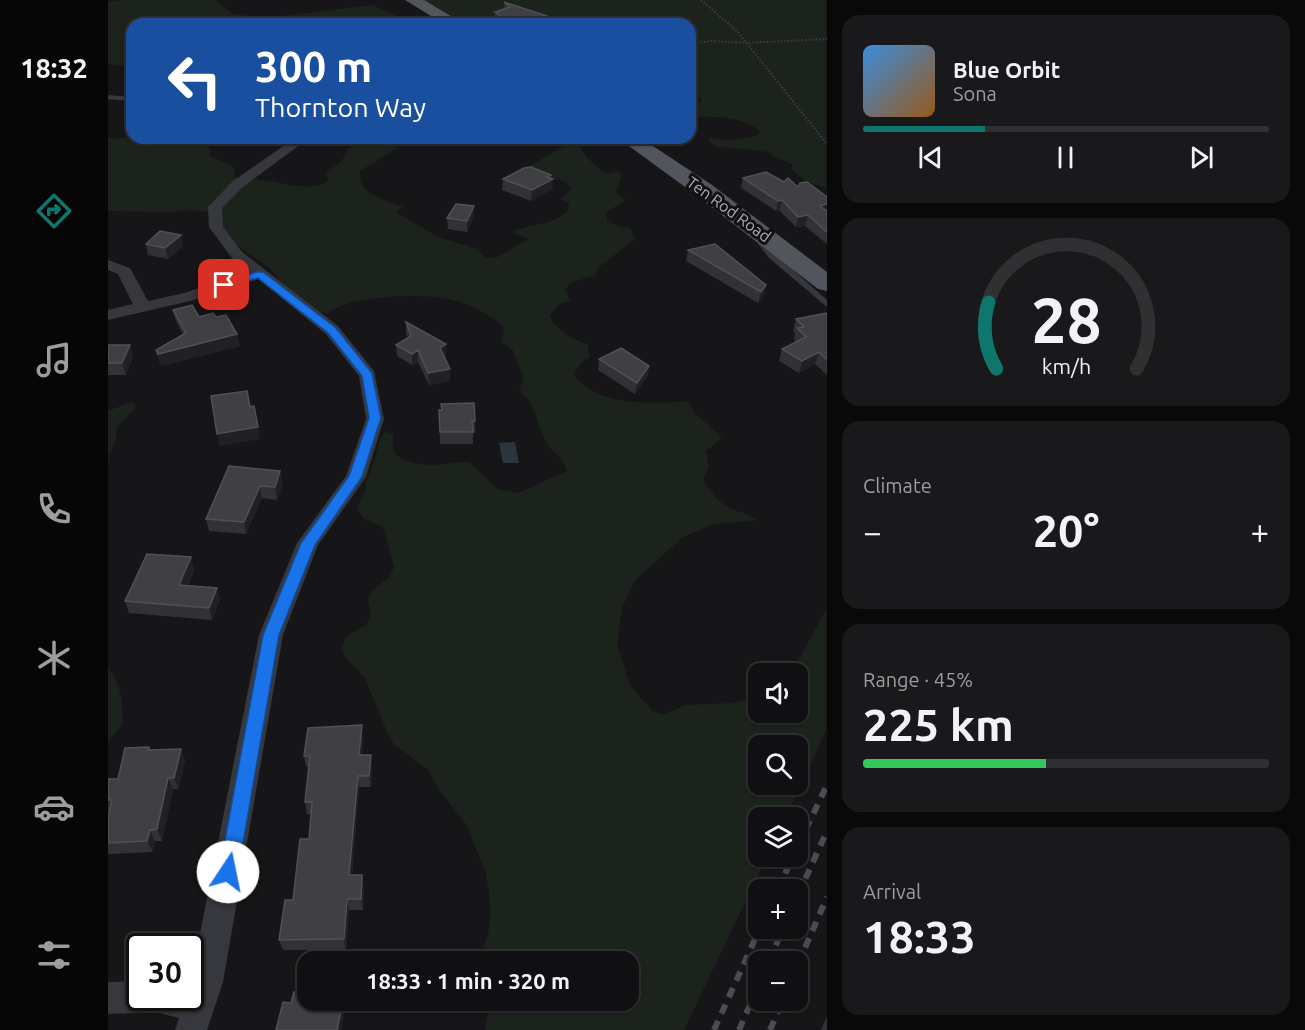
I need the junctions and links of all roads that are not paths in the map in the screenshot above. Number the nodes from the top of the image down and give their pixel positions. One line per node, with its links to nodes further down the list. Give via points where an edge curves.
1 (413, 0): 2 (main road)
2 (445, 18)
3 (108, 97): 4 (lane)
4 (126, 98)
5 (295, 144): 9 (street, via 238,184 215,207 216,227 237,255)
6 (637, 144): 7 (main road, Ten Rod Road)
7 (753, 226): 10 (main road, Ten Rod Road); 11 (lane, via 759,242)
8 (108, 265): 12 (street, via 124,271)
9 (259, 274): 12 (street); 17 (street, via 332,330 368,375 375,418 356,477 308,543 271,635 210,971)
10 (826, 284)
11 (826, 305)
12 (143, 308): 13 (street)
13 (108, 315)
14 (126, 997): 15 (street)
15 (108, 998)
16 (182, 1011): 17 (street)
17 (196, 1018)

